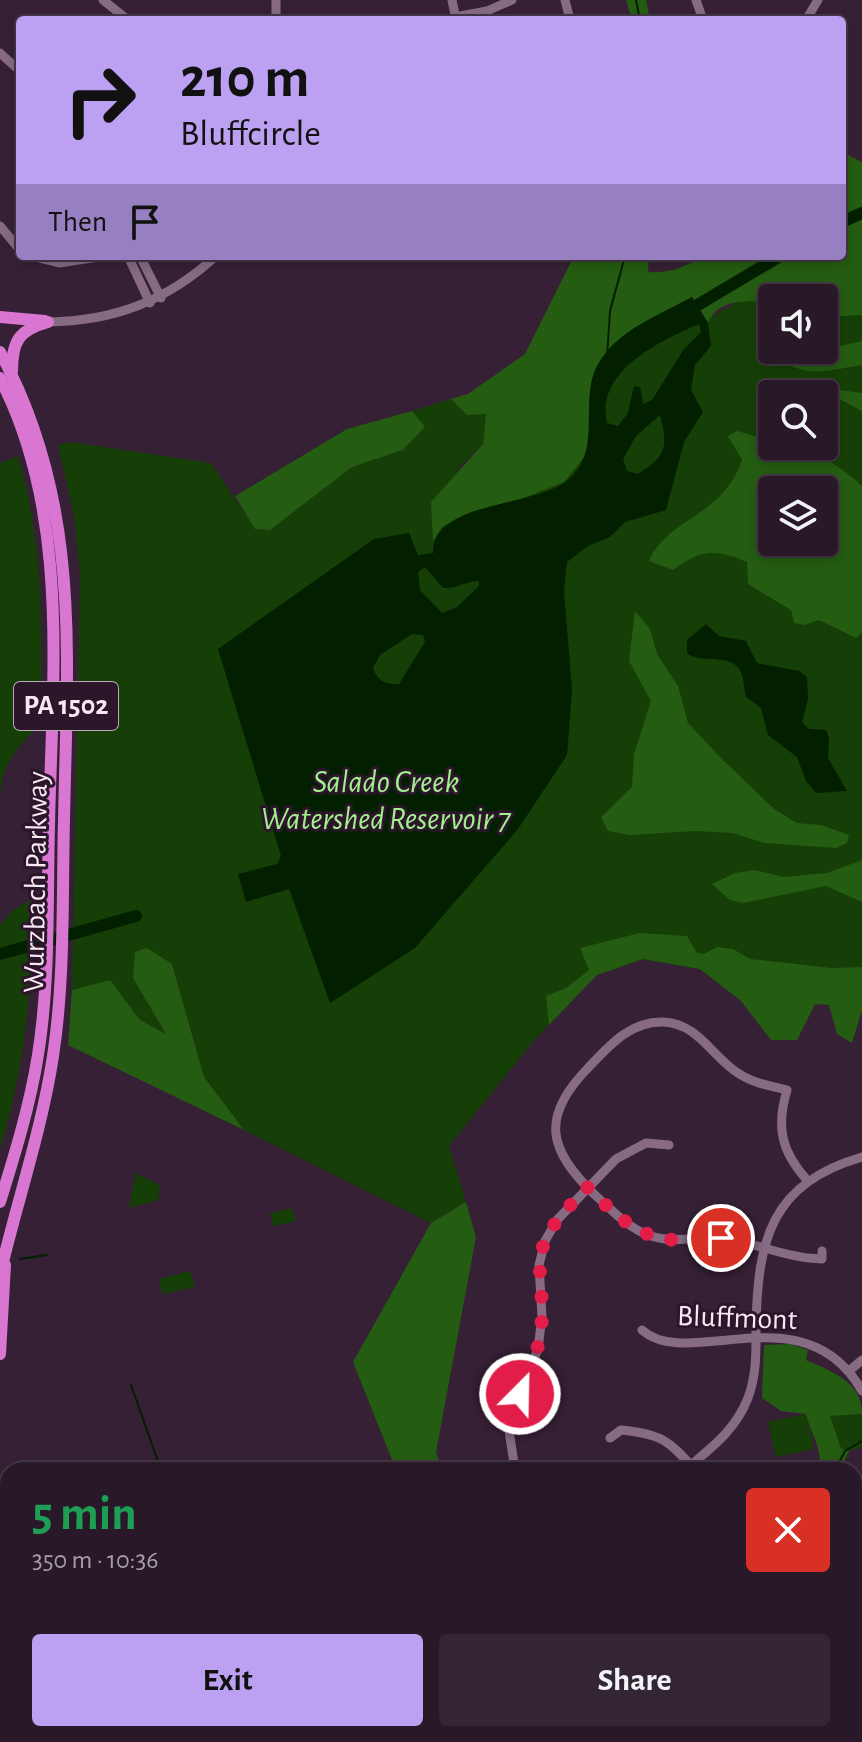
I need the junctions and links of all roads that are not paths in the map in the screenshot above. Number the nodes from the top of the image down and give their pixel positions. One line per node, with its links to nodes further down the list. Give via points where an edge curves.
1 (103, 0): 3 (street)
2 (512, 0): 4 (street)
3 (123, 16)
4 (468, 16)
5 (0, 53): 6 (street)
6 (16, 67)
7 (0, 226): 8 (street)
8 (16, 245)
9 (47, 260): 10 (street)
10 (79, 260)
11 (132, 260): 14 (street)
12 (140, 260): 14 (street)
13 (211, 260): 15 (street)
14 (142, 272): 15 (street); 16 (street)
15 (161, 298): 16 (street)
16 (150, 303): 18 (street, via 95,319)
17 (0, 317): 18 (highway)
18 (48, 322): 20 (highway, via 20,333)
19 (0, 352): 20 (highway, Wurzbach Parkway / PA 1502)
20 (6, 376): 21 (highway, Wurzbach Parkway / PA 1502)
21 (35, 449): 26 (highway, Wurzbach Parkway / PA 1502, via 51,573 46,974 37,1059); 28 (highway, Wurzbach Parkway / PA 1502, via 59,518 65,570 61,969 52,1058)
22 (669, 1145): 25 (street, via 654,1141 632,1148)
23 (862, 1157): 24 (street)
24 (807, 1180): 25 (street, via 782,1142 780,1121 787,1090 743,1077 695,1033 666,1022 633,1028 615,1041 574,1082 560,1105 558,1147); 27 (street, via 775,1218)
25 (587, 1187): 27 (street, via 624,1221 649,1235 678,1241 721,1238); 38 (street, via 552,1227 542,1249 538,1349 508,1424)
26 (0, 1202)
27 (762, 1248): 29 (street, via 822,1259); 32 (street)
28 (6, 1250): 30 (highway, Wurzbach Parkway / PA 1502); 33 (highway)
29 (822, 1251)
30 (0, 1274)
31 (642, 1330): 32 (street, Bluffmont, via 649,1337 680,1341)
32 (756, 1337): 35 (street, Bluffmont, via 810,1345); 40 (street, via 755,1374 742,1412)
33 (0, 1354)
34 (862, 1360): 35 (street)
35 (849, 1371): 36 (street, Bluffmont)
36 (862, 1391)
37 (610, 1438): 39 (street, via 621,1430 653,1434 666,1439)
38 (514, 1462)
39 (685, 1462)
40 (697, 1462)

